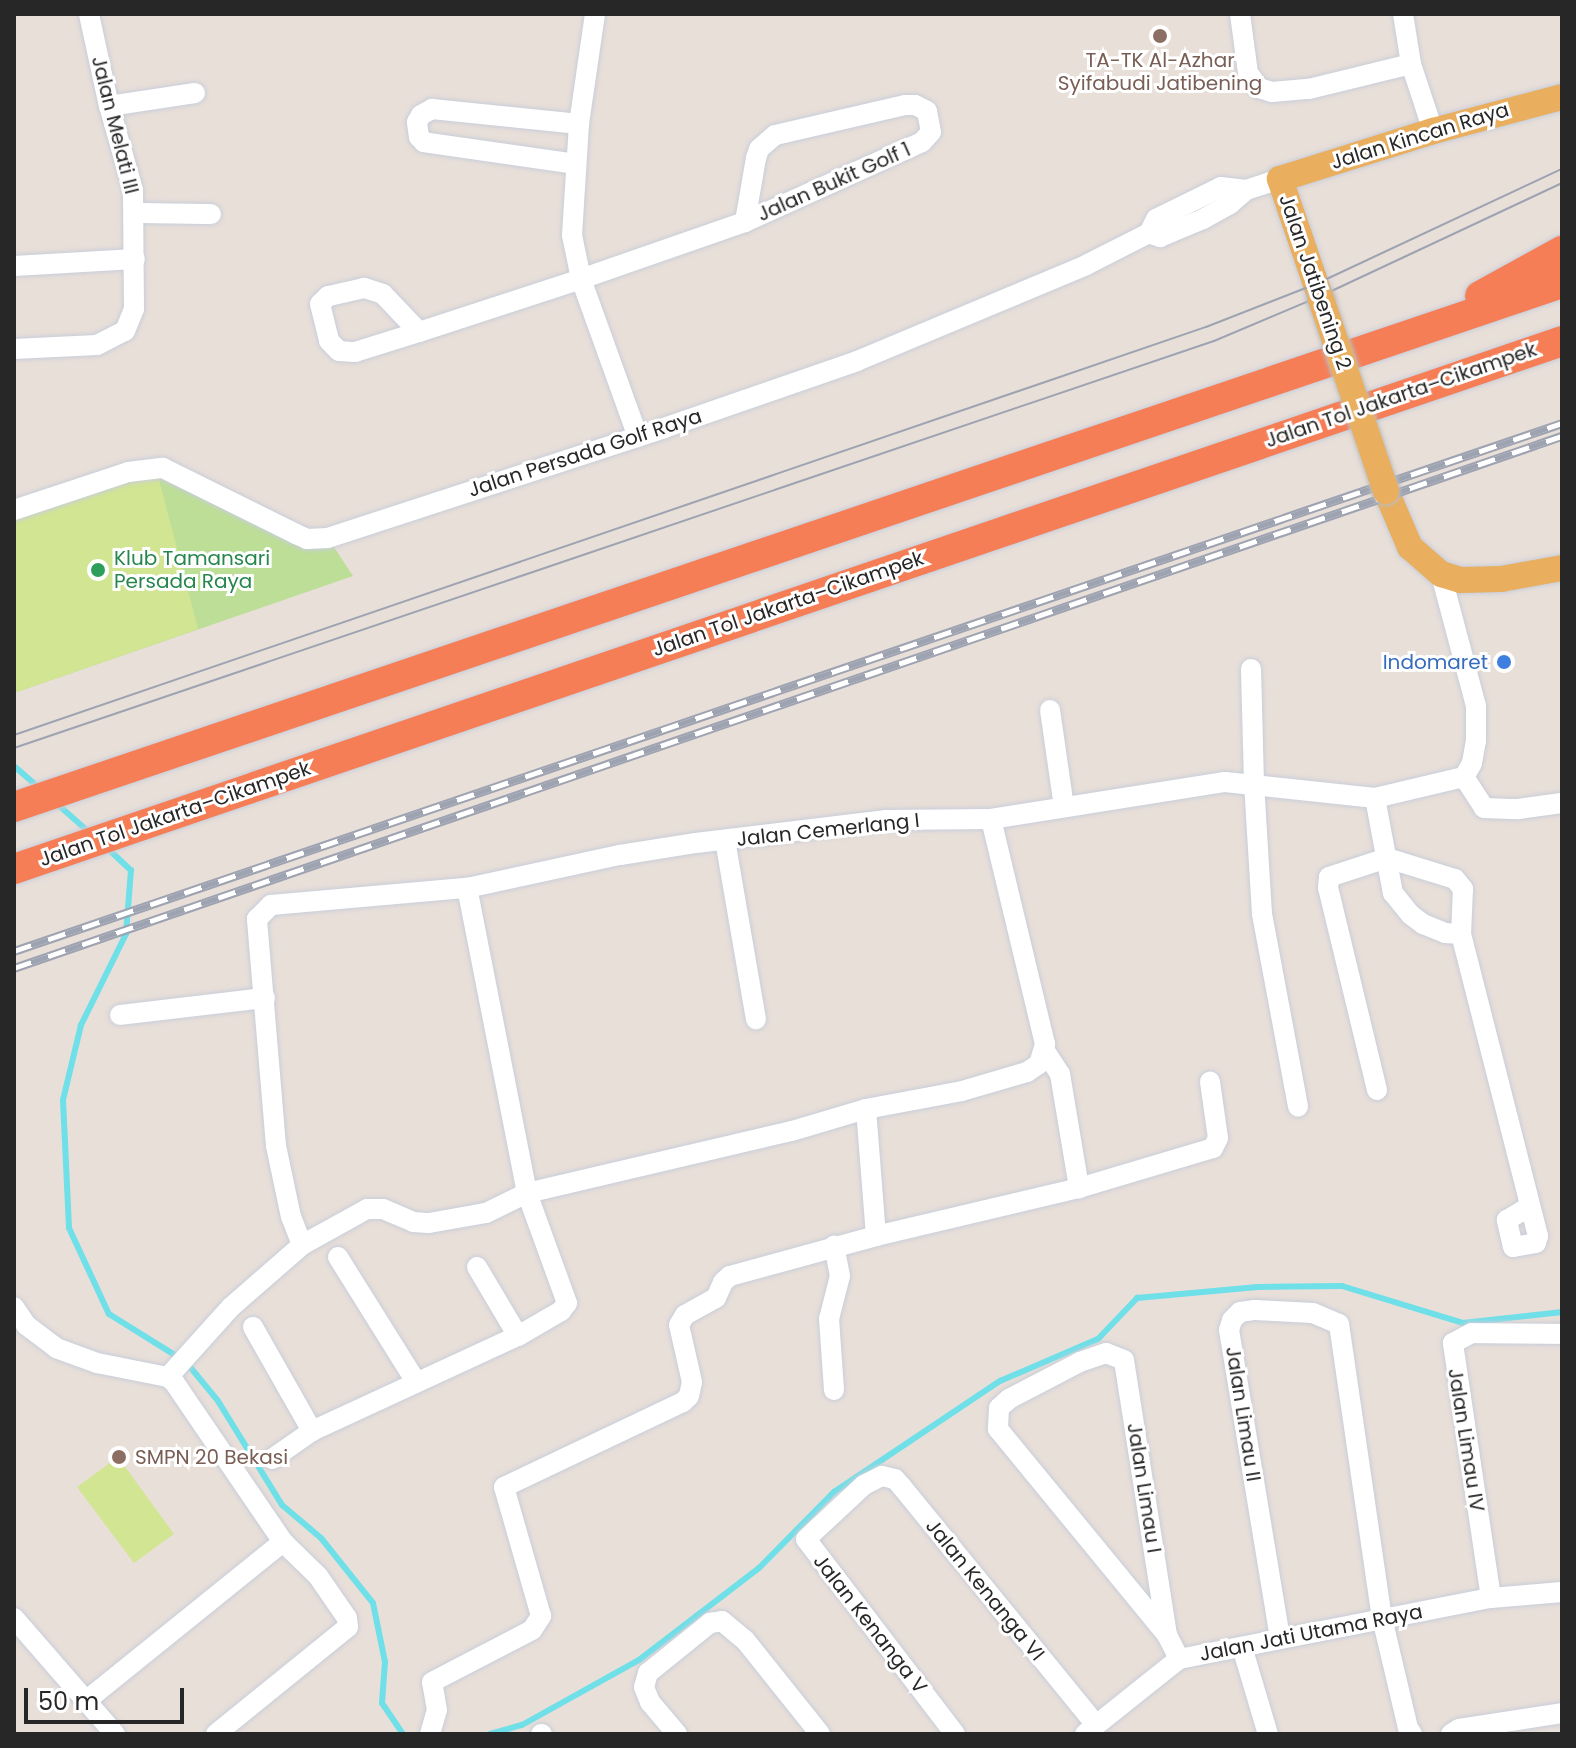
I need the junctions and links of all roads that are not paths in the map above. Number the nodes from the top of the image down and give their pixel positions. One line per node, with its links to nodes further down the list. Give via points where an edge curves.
1 (89, 14): 8 (street, Jalan Melati III)
2 (595, 14): 9 (street)
3 (1240, 14): 5 (street, via 1248,73 1259,88 1272,92 1309,89)
4 (1403, 14): 5 (street)
5 (1411, 64): 10 (street)
6 (195, 93): 8 (street)
7 (1562, 97): 10 (main road, Jalan Kincan Raya)
8 (109, 106): 13 (street, Jalan Melati III)
9 (579, 124): 11 (street); 11 (street, via 432,109 417,122 424,142)
10 (1433, 131): 12 (main road, Jalan Kincan Raya)
11 (576, 164): 19 (street, via 572,235)
12 (1280, 179): 25 (street, Jalan Persada Golf Raya, via 1246,190 1210,191 1156,219 1149,233 1086,265 857,361); 28 (main road, Jalan Jatibening 2, bridge, via 1386,491 1410,547)
13 (135, 213): 14 (street); 17 (street, Jalan Melati III)
14 (211, 214)
15 (745, 222): 15 (street, Jalan Bukit Golf 1, via 922,142 931,132 927,111 905,105 775,135 756,158); 19 (street, Jalan Bukit Golf 1)
16 (1562, 251): 22 (highway)
17 (135, 259): 18 (street); 24 (street, Jalan Melati III, via 134,309 125,331 97,345)
18 (14, 266)
19 (581, 279): 21 (street, Jalan Bukit Golf 1); 25 (street)
20 (1562, 283): 22 (highway)
21 (419, 332): 21 (street, Jalan Bukit Golf 1, via 346,353 329,341 320,304 328,296 364,288 383,294)
22 (1404, 337): 35 (highway)
23 (1562, 341): 40 (highway, Jalan Tol Jakarta–Cikampek)
24 (14, 349)
25 (638, 437): 26 (street, Jalan Persada Golf Raya, via 317,539 296,534 163,468 128,472)
26 (14, 510)
27 (1562, 568): 28 (main road, via 1501,579 1461,580)
28 (1441, 574): 31 (street, via 1476,706 1476,741)
29 (1251, 669): 32 (street)
30 (1050, 710): 36 (street)
31 (1464, 777): 33 (street, Jalan Cemerlang I); 34 (street, via 1484,808)
32 (1254, 783): 33 (street, Jalan Cemerlang I); 36 (street, Jalan Cemerlang I, via 1225,782); 49 (street, via 1262,914)
33 (1375, 798): 39 (street)
34 (1562, 803)
35 (14, 807)
36 (1064, 807): 37 (street, Jalan Cemerlang I)
37 (991, 819): 38 (street, Jalan Cemerlang I, via 885,820); 46 (street)
38 (725, 840): 41 (street, Jalan Cemerlang I, via 620,855); 45 (street)
39 (1387, 858): 42 (street, via 1393,893 1411,915 1445,933); 42 (street, via 1458,880 1463,889); 48 (street, via 1334,873 1328,883)
40 (14, 869)
41 (467, 888): 43 (street, Jalan Cemerlang I, via 271,905 257,919); 52 (street)
42 (1461, 934): 53 (street)
43 (265, 998): 44 (street); 55 (street, via 276,1146)
44 (120, 1015)
45 (756, 1019)
46 (1045, 1051): 50 (street, via 1039,1064 1009,1078); 51 (street, via 1060,1074)
47 (1210, 1082): 51 (street, via 1218,1138 1213,1148)
48 (1377, 1090)
49 (1298, 1107)
50 (866, 1109): 52 (street); 54 (street)
51 (1079, 1188): 54 (street)
52 (527, 1193): 55 (street, via 486,1213 429,1223 367,1209); 62 (street, via 567,1303)
53 (1529, 1207)
54 (876, 1236): 56 (street)
55 (302, 1245): 63 (street, via 258,1281)
56 (834, 1246): 65 (street, via 840,1276 829,1319); 81 (street, via 730,1276 716,1298 685,1315 679,1325 692,1382 683,1402 504,1487 541,1616 532,1630 432,1682 437,1710)
57 (338, 1257): 64 (street)
58 (477, 1267): 62 (street)
59 (14, 1307): 63 (street, via 26,1325 56,1348 97,1363)
60 (253, 1327): 66 (street)
61 (1562, 1334): 71 (street, Jalan Limau IV, via 1472,1333 1453,1343)
62 (518, 1336): 64 (street)
63 (173, 1371): 69 (street, via 178,1387)
64 (416, 1382): 66 (street)
65 (834, 1390)
66 (312, 1431): 67 (street)
67 (272, 1459)
68 (864, 1485): 80 (street, Jalan Kenanga VI, via 882,1476 895,1479); 86 (street, Jalan Kenanga V, via 806,1539)
69 (283, 1542): 78 (street); 83 (street, via 318,1576 344,1612 348,1627)
70 (1562, 1592): 71 (street, Jalan Jati Utama Raya)
71 (1491, 1598): 73 (street, Jalan Jati Utama Raya)
72 (14, 1618): 78 (street)
73 (1382, 1618): 75 (street, Jalan Jati Utama Raya); 75 (street, Jalan Limau II, via 1339,1324 1313,1313 1240,1312 1229,1330); 88 (street)
74 (1167, 1635): 74 (street, Jalan Limau I, via 1124,1360 1106,1353 1009,1399 995,1417 998,1429); 77 (street)
75 (1280, 1638): 76 (street, Jalan Jati Utama Raya)
76 (1242, 1647): 77 (street, Jalan Jati Utama Raya); 87 (street)
77 (1179, 1659): 80 (street, Jalan Jati Utama Raya)
78 (87, 1700): 82 (street)
79 (1562, 1713): 89 (street)
80 (1090, 1729)
81 (431, 1730)
82 (115, 1734)
83 (216, 1734)
84 (677, 1734): 85 (street, via 650,1702 644,1687 648,1673 710,1623 722,1621 733,1626)
85 (820, 1734)
86 (955, 1734)
87 (1268, 1734)
88 (1412, 1734)
89 (1451, 1734)

